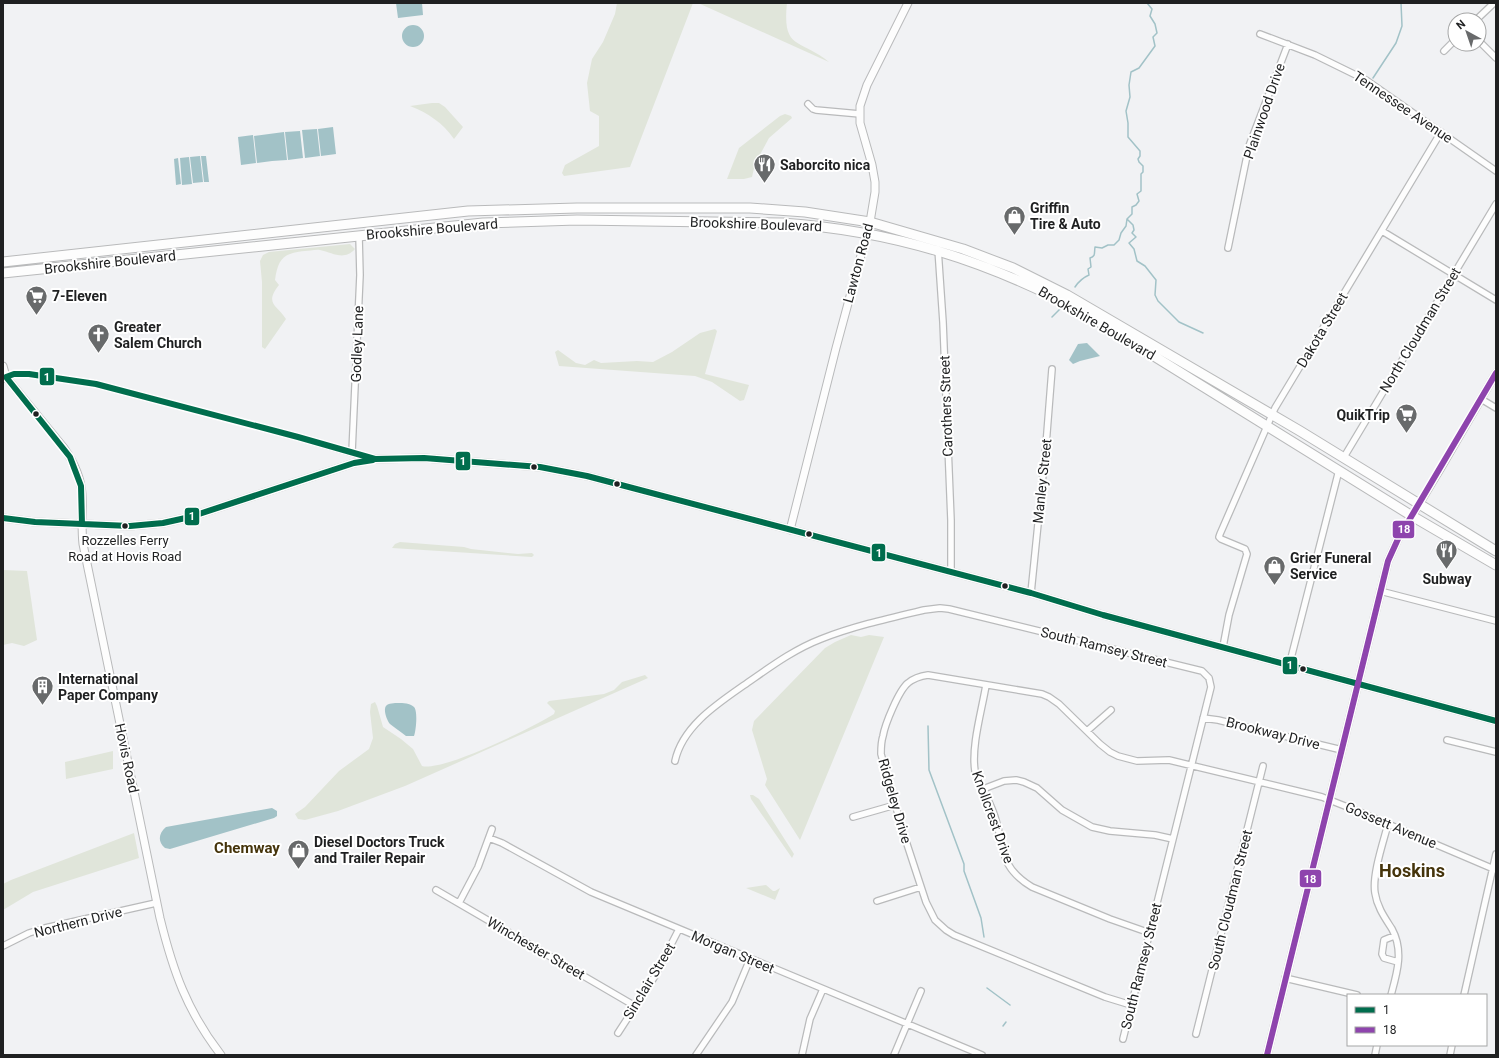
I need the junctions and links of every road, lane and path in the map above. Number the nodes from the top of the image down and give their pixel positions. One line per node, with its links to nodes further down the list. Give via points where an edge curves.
1 (908, 3): 11 (street, Lawton Road, via 867,85)
2 (1494, 3): 3 (street)
3 (1484, 12)
4 (1260, 34): 5 (street, Tennessee Avenue)
5 (1288, 44): 12 (street, Tennessee Avenue, via 1321,57 1366,80); 22 (street, Plainwood Drive, via 1248,150)
6 (1447, 48): 8 (street)
7 (1487, 49): 9 (street)
8 (1444, 51)
9 (1496, 58)
10 (808, 104): 11 (street, via 816,110)
11 (860, 114): 16 (street, Lawton Road, via 875,182)
12 (1441, 132): 13 (street, Tennessee Avenue); 18 (street, Dakota Street)
13 (1496, 171)
14 (1496, 204): 26 (street, North Cloudman Street)
15 (468, 211): 16 (highway, Brookshire Boulevard, via 750,208 805,212); 17 (highway); 24 (highway, Brookshire Boulevard)
16 (870, 222): 19 (street, Lawton Road); 21 (highway, Brookshire Boulevard)
17 (469, 224): 19 (highway, Brookshire Boulevard, via 577,220 771,222 813,225); 20 (highway, Brookshire Boulevard)
18 (1382, 231): 26 (street); 34 (street, Dakota Street)
19 (867, 234): 23 (highway, Brookshire Boulevard); 44 (street, Lawton Road)
20 (359, 236): 25 (highway, Brookshire Boulevard); 36 (street, Godley Lane, via 360,275)
21 (938, 240): 23 (street, Carothers Street); 34 (highway, Brookshire Boulevard, via 1013,268 1067,295)
22 (1228, 248)
23 (938, 250): 35 (highway, Brookshire Boulevard, via 1012,277 1070,305); 47 (street, Carothers Street, via 951,520)
24 (3, 262)
25 (3, 273)
26 (1453, 274): 27 (street); 37 (street, North Cloudman Street)
27 (1496, 300)
28 (3, 366): 31 (street, Hovis Road)
29 (1052, 369): 49 (street, Manley Street)
30 (1496, 373): 32 (street)
31 (4, 377): 36 (street, via 29,374 96,384); 43 (street, Hovis Road, via 70,457 81,486)
32 (1481, 399): 33 (street); 40 (street)
33 (1496, 408)
34 (1272, 414): 35 (street, Dakota Street); 37 (highway, Brookshire Boulevard)
35 (1267, 424): 39 (highway, Brookshire Boulevard); 51 (street, Dakota Street, via 1219,537 1245,549 1247,554 1229,615)
36 (352, 452): 38 (street)
37 (1344, 457): 40 (highway, Brookshire Boulevard)
38 (375, 459): 43 (street, via 354,463 172,522 130,526); 44 (street, via 424,458 540,466)
39 (1339, 470): 41 (highway, Brookshire Boulevard); 52 (street)
40 (1419, 504): 41 (street); 45 (highway, Brookshire Boulevard)
41 (1412, 516): 46 (highway, Brookshire Boulevard); 48 (street, via 1388,561)
42 (3, 518): 43 (street)
43 (82, 524): 80 (street, Hovis Road, via 87,565)
44 (790, 530): 47 (street)
45 (1496, 551)
46 (1496, 565)
47 (951, 572): 49 (street)
48 (1380, 591): 50 (street); 53 (street)
49 (1031, 593): 51 (street)
50 (1496, 621)
51 (1223, 647): 52 (street)
52 (1289, 666): 53 (street)
53 (1357, 684): 57 (street); 60 (street)
54 (986, 685): 58 (street, Ridgeley Drive, via 1050,697); 66 (street, Knollcrest Drive, via 974,760 975,771); 68 (street, Ridgeley Drive, via 928,675 914,678 904,686 884,730 881,745 882,759)
55 (1111, 710): 58 (street)
56 (1203, 718): 60 (street, Brookway Drive); 62 (street, South Ramsey Street, via 1211,685 1209,678 1202,671 949,609 932,609 829,636 789,654 710,710 689,732); 63 (street, South Ramsey Street)
57 (1496, 721)
58 (1087, 731): 63 (street, Ridgeley Drive, via 1107,750 1123,758 1137,761 1169,760)
59 (1447, 740): 61 (street)
60 (1342, 750): 67 (street)
61 (1496, 752)
62 (675, 759)
63 (1191, 765): 65 (street, Gossett Avenue); 73 (street, South Ramsey Street)
64 (1263, 766): 65 (street, South Cloudman Street)
65 (1259, 782): 67 (street, Gossett Avenue); 97 (street, South Cloudman Street)
66 (983, 789): 73 (street, via 1004,781 1024,782 1036,788 1062,810 1092,827); 82 (street, Knollcrest Drive, via 994,816 1003,854 1017,876 1032,887 1110,919)
67 (1329, 800): 70 (street, Gossett Avenue); 87 (street)
68 (895, 805): 69 (street); 76 (street, Ridgeley Drive)
69 (853, 817)
70 (1388, 824): 75 (street, Gossett Avenue); 83 (street, via 1375,878 1375,893)
71 (492, 829): 72 (street)
72 (489, 838): 79 (street, via 476,871); 81 (street, Morgan Street, via 591,892)
73 (1172, 839): 82 (street, South Ramsey Street)
74 (1496, 854): 75 (street)
75 (1494, 869): 92 (street)
76 (921, 887): 78 (street); 93 (street, Ridgeley Drive, via 932,916 954,935 1105,997)
77 (436, 890): 79 (street, Winchester Street)
78 (877, 901)
79 (459, 903): 94 (street, Winchester Street)
80 (156, 904): 84 (street, Northern Drive, via 45,928); 99 (street, Hovis Road, via 170,958 184,997)
81 (679, 929): 85 (street, Morgan Street); 94 (street, Sinclair Street, via 655,976)
82 (1150, 932): 93 (street, South Ramsey Street)
83 (1394, 936): 86 (street, via 1399,948); 86 (street, via 1384,940 1382,954 1384,958)
84 (3, 946)
85 (750, 959): 88 (street, Morgan Street); 100 (street, via 732,1002)
86 (1398, 962): 91 (street)
87 (1285, 978): 90 (street); 104 (street)
88 (823, 989): 95 (street, Morgan Street); 101 (street, via 810,1019)
89 (921, 991): 95 (street)
90 (1352, 994)
91 (1391, 994)
92 (1464, 994)
93 (1131, 1005): 98 (street, South Ramsey Street)
94 (635, 1006): 96 (street, Sinclair Street)
95 (907, 1024): 102 (street); 103 (street, Morgan Street)
96 (618, 1033)
97 (1196, 1034)
98 (1123, 1039)
99 (221, 1055)
100 (696, 1055)
101 (802, 1055)
102 (894, 1055)
103 (982, 1055)
104 (1267, 1055)

